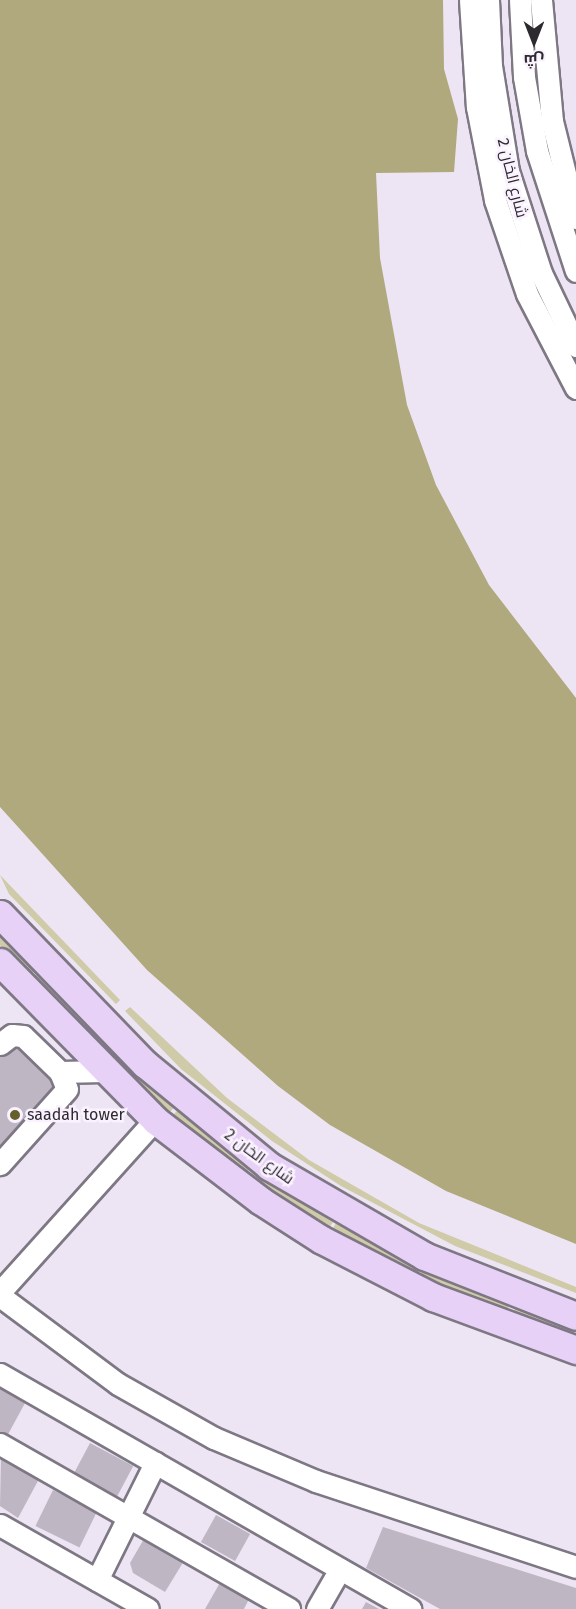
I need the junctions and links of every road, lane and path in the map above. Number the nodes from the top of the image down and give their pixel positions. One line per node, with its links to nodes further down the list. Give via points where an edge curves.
1 (470, 0): 8 (street)
2 (488, 0): 5 (street, شارع الخان 2)
3 (520, 0): 6 (street, شارع الخان 2)
4 (541, 0): 7 (street)
5 (495, 100): 8 (street); 12 (street, شارع الخان 2, via 529,242)
6 (528, 102): 7 (street); 11 (street, شارع الخان 2, via 550,200)
7 (552, 121): 9 (street)
8 (482, 135): 13 (street, via 515,263)
9 (571, 184): 10 (street)
10 (576, 218)
11 (576, 270)
12 (576, 346)
13 (576, 388)
14 (0, 914): 24 (main road, شارع الخان 2, via 145,1064 269,1166 424,1256)
15 (0, 962): 16 (main road, شارع الخان 2)
16 (39, 1006): 17 (street); 19 (main road, شارع الخان 2)
17 (30, 1042): 18 (street, via 18,1035); 20 (street)
18 (0, 1044)
19 (104, 1071): 20 (street); 21 (main road, شارع الخان 2)
20 (60, 1072): 22 (street, via 67,1089 62,1100)
21 (155, 1120): 23 (street); 25 (main road, شارع الخان 2, via 261,1201 343,1252 433,1297)
22 (0, 1164)
23 (0, 1294): 31 (street, via 118,1384 214,1438 327,1485)
24 (576, 1316)
25 (576, 1350)
26 (0, 1374): 28 (street)
27 (0, 1444): 29 (street)
28 (155, 1463): 29 (street); 32 (street)
29 (128, 1517): 33 (street); 35 (street)
30 (0, 1525): 33 (street)
31 (576, 1567)
32 (340, 1569): 36 (street); 37 (street)
33 (97, 1580): 34 (street)
34 (148, 1609)
35 (289, 1609)
36 (317, 1609)
37 (411, 1609)

